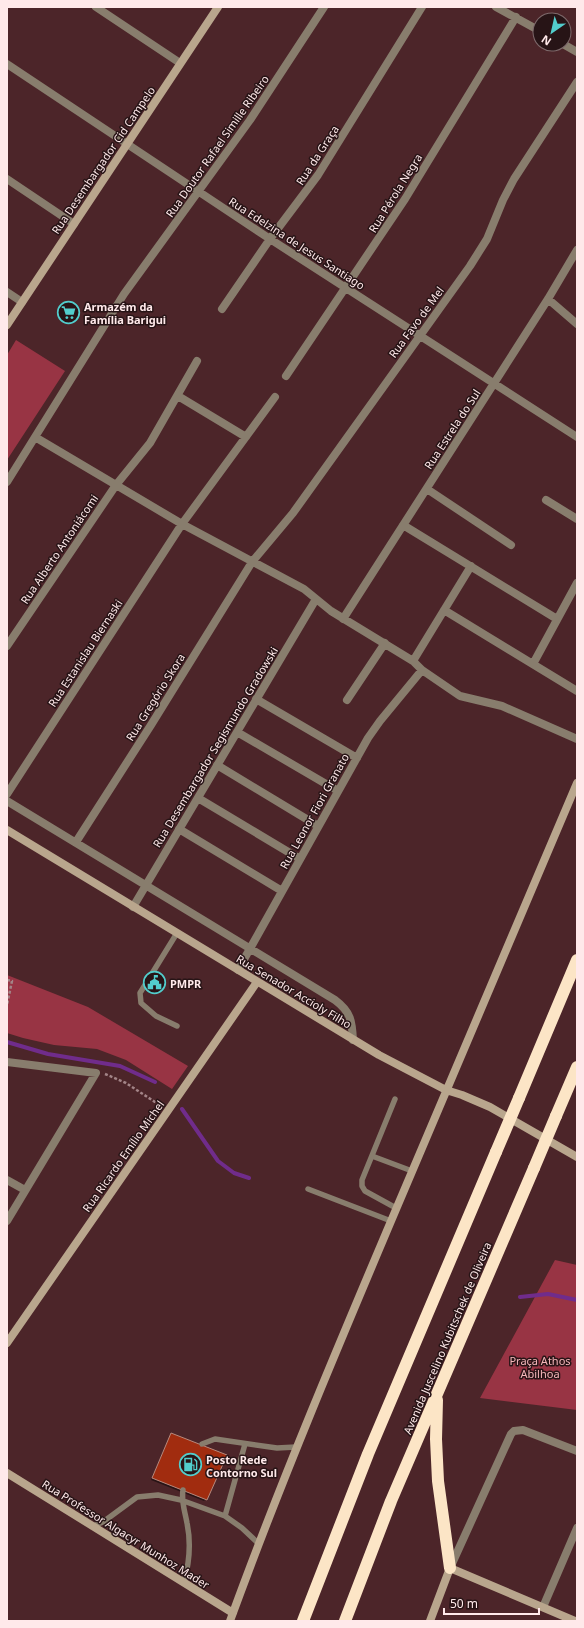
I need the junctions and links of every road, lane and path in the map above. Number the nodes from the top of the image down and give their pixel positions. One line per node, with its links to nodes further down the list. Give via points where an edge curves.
1 (96, 7): 8 (street)
2 (218, 7): 8 (street, Rua Desembargador Cid Campelo)
3 (324, 7): 13 (street, Rua Doutor Rafael Simille Ribeiro, via 250,120)
4 (422, 7): 15 (street, Rua da Graça, via 318,175)
5 (496, 7): 6 (street)
6 (516, 17): 7 (street); 17 (street, Rua Pérola Negra, via 405,199)
7 (532, 26)
8 (180, 63): 11 (street, Rua Desembargador Cid Campelo)
9 (7, 64): 11 (street, Rua Edelzina de Jesus Santiago)
10 (577, 82): 24 (street, Rua Favo de Mel, via 514,179 478,254)
11 (127, 144): 13 (street, Rua Edelzina de Jesus Santiago); 14 (street, Rua Desembargador Cid Campelo)
12 (7, 179): 14 (street)
13 (199, 191): 15 (street, Rua Edelzina de Jesus Santiago); 30 (street, Rua Doutor Rafael Simille Ribeiro, via 124,294)
14 (74, 224): 20 (street, Rua Desembargador Cid Campelo)
15 (270, 239): 17 (street, Rua Edelzina de Jesus Santiago); 21 (street, Rua da Graça)
16 (577, 250): 19 (street, Rua Estrela do Sul)
17 (345, 287): 24 (street, Rua Edelzina de Jesus Santiago); 26 (street, Rua Pérola Negra)
18 (7, 292): 20 (street)
19 (548, 300): 22 (street); 27 (street, Rua Estrela do Sul)
20 (22, 302): 23 (street, Rua Desembargador Cid Campelo)
21 (222, 309)
22 (577, 324)
23 (7, 325)
24 (420, 336): 27 (street, Rua Edelzina de Jesus Santiago); 41 (street, Rua Favo de Mel, via 293,513)
25 (197, 361): 28 (street, Rua Alberto Antoniácomi)
26 (286, 376)
27 (494, 384): 32 (street, Rua Edelzina de Jesus Santiago); 35 (street, Rua Estrela do Sul)
28 (178, 396): 31 (street); 34 (street, Rua Alberto Antoniácomi, via 150,443)
29 (275, 397): 31 (street, Rua Estanislau Biernaski)
30 (35, 437): 33 (street, Rua Doutor Rafael Simille Ribeiro); 34 (street)
31 (246, 437): 38 (street, Rua Estanislau Biernaski)
32 (577, 437)
33 (7, 481)
34 (116, 485): 38 (street); 49 (street, Rua Alberto Antoniácomi)
35 (426, 488): 39 (street, Rua Estrela do Sul); 40 (street)
36 (546, 500): 37 (street)
37 (577, 519)
38 (182, 524): 41 (street); 62 (street, Rua Estanislau Biernaski)
39 (403, 525): 42 (street); 46 (street, Rua Estrela do Sul)
40 (511, 545)
41 (252, 562): 44 (street, via 304,589); 68 (street, Rua Gregório Skora, via 152,725)
42 (471, 566): 45 (street); 47 (street)
43 (577, 583): 47 (street)
44 (316, 599): 46 (street); 54 (street, Rua Desembargador Segismundo Gradowski)
45 (444, 610): 50 (street); 51 (street)
46 (343, 619): 48 (street)
47 (557, 619): 51 (street)
48 (385, 643): 50 (street); 55 (street)
49 (7, 646)
50 (413, 661): 52 (street)
51 (533, 664): 53 (street)
52 (422, 670): 57 (street, via 460,696 507,708); 58 (street, Rua Leonor Fiori Granato, via 380,721)
53 (577, 691)
54 (256, 699): 56 (street, Rua Desembargador Segismundo Gradowski); 58 (street)
55 (347, 700)
56 (237, 732): 59 (street, Rua Desembargador Segismundo Gradowski); 61 (street)
57 (577, 739)
58 (357, 758): 61 (street, Rua Leonor Fiori Granato)
59 (217, 765): 63 (street, Rua Desembargador Segismundo Gradowski); 65 (street)
60 (577, 783): 85 (street)
61 (338, 791): 65 (street, Rua Leonor Fiori Granato)
62 (7, 794)
63 (198, 798): 66 (street, Rua Desembargador Segismundo Gradowski); 69 (street)
64 (7, 801): 68 (street)
65 (318, 826): 69 (street, Rua Leonor Fiori Granato)
66 (179, 829): 70 (street, Rua Desembargador Segismundo Gradowski); 71 (street)
67 (7, 830): 72 (street, Rua Senador Accioly Filho)
68 (76, 842): 70 (street)
69 (300, 859): 71 (street, Rua Leonor Fiori Granato)
70 (146, 885): 72 (street, Rua Desembargador Segismundo Gradowski); 74 (street)
71 (282, 891): 74 (street, Rua Leonor Fiori Granato)
72 (133, 907): 73 (street, Rua Senador Accioly Filho)
73 (177, 933): 76 (street, Rua Senador Accioly Filho); 80 (lane, via 140,994 141,1003 156,1016)
74 (250, 949): 76 (street, Rua Leonor Fiori Granato); 81 (street, via 343,1006 352,1022)
75 (577, 960): 115 (highway, bridge, via 368,1454)
76 (238, 970): 78 (street, Rua Senador Accioly Filho)
77 (7, 980): 79 (path, via 12,981)
78 (257, 982): 81 (street, Rua Senador Accioly Filho); 87 (street, Rua Ricardo Emílio Michel)
79 (7, 1005)
80 (177, 1026)
81 (353, 1040): 85 (street, Rua Senador Accioly Filho)
82 (7, 1062): 84 (street)
83 (577, 1068): 98 (highway, Avenida Juscelino Kubitschek de Oliveira, bridge)
84 (96, 1073): 87 (path, via 119,1079); 93 (street)
85 (446, 1090): 89 (street, Rua Senador Accioly Filho, via 475,1100); 90 (street)
86 (395, 1099): 88 (lane)
87 (168, 1111): 97 (street, Rua Ricardo Emílio Michel)
88 (372, 1156): 90 (lane); 94 (lane, via 362,1186 365,1191)
89 (577, 1157)
90 (412, 1171): 94 (street)
91 (7, 1180): 93 (street)
92 (308, 1189): 96 (lane)
93 (25, 1190): 95 (street)
94 (396, 1208): 96 (street)
95 (7, 1221)
96 (391, 1221): 101 (street)
97 (7, 1343)
98 (437, 1392): 110 (highway, via 437,1468); 116 (highway, Avenida Juscelino Kubitschek de Oliveira, via 391,1501)
99 (202, 1444): 100 (lane, via 215,1439)
100 (245, 1444): 101 (lane, via 277,1448); 106 (lane)
101 (296, 1447): 109 (street)
102 (577, 1450): 110 (street, via 523,1430 514,1431 508,1438)
103 (7, 1473): 107 (street, Rua Professor Algacyr Munhoz Mader)
104 (183, 1490): 105 (lane)
105 (181, 1500): 106 (lane); 107 (lane, via 158,1495 137,1497 104,1522); 111 (lane, via 188,1524 189,1544)
106 (226, 1516): 109 (lane)
107 (93, 1526): 111 (street, Rua Professor Algacyr Munhoz Mader)
108 (577, 1528): 112 (street)
109 (258, 1543): 113 (street)
110 (450, 1568): 112 (street); 117 (street)
111 (184, 1582): 113 (street, Rua Professor Algacyr Munhoz Mader)
112 (543, 1608): 118 (street)
113 (233, 1613): 114 (street)
114 (230, 1621)
115 (303, 1621)
116 (345, 1621)
117 (430, 1621)
118 (575, 1621)

